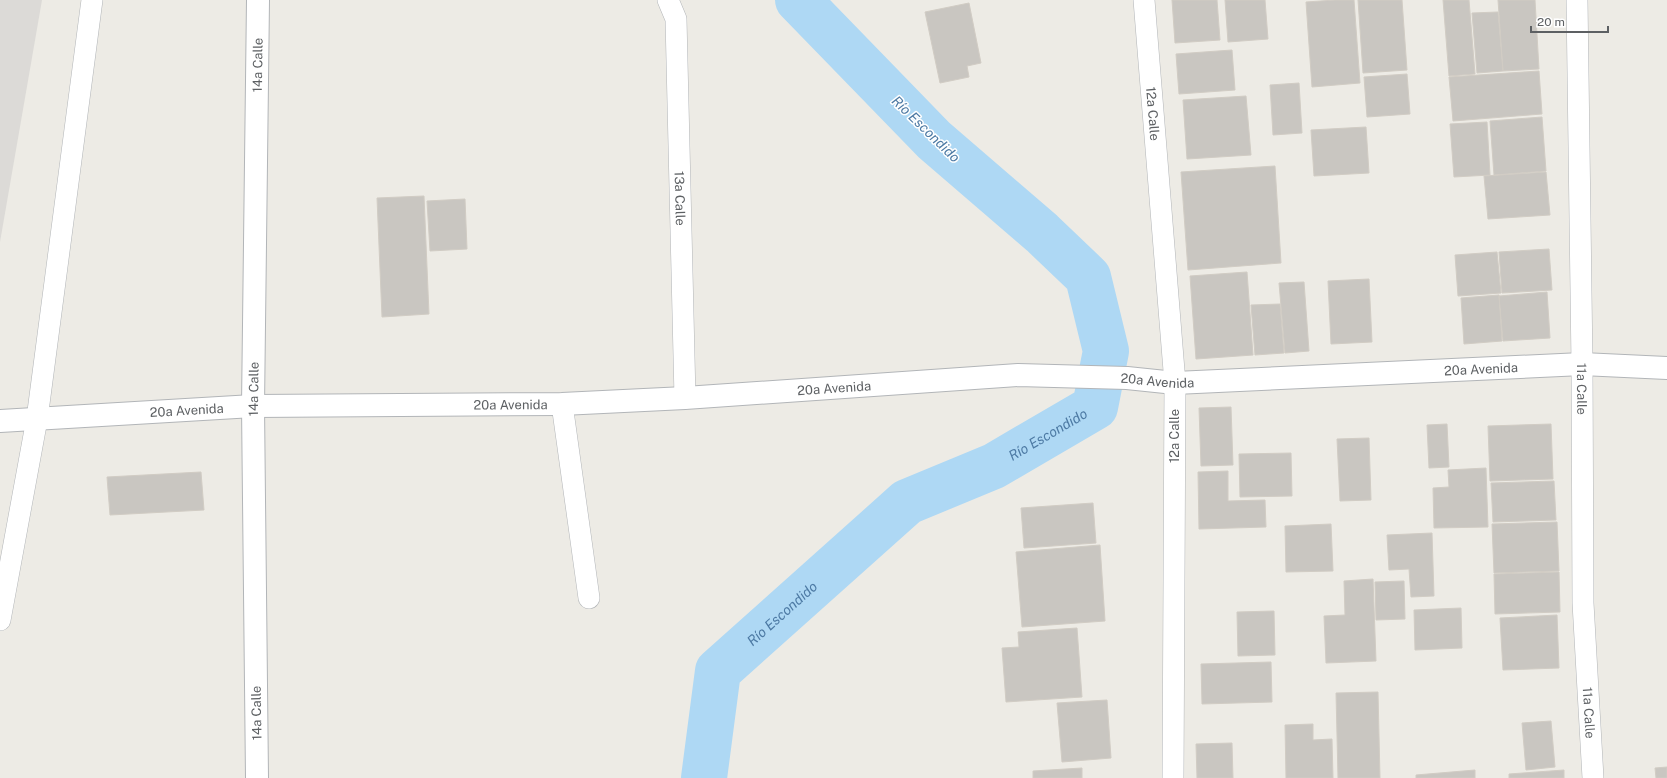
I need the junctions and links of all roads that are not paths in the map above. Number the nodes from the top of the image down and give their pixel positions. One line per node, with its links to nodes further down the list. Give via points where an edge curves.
1 (92, 0): 12 (street)
2 (258, 0): 11 (street, 14a Calle)
3 (668, 0): 9 (street, 13a Calle, via 676,19)
4 (1144, 0): 8 (street, 12a Calle)
5 (1577, 0): 6 (street, 11a Calle)
6 (1582, 364): 7 (street, 20a Avenida); 8 (street, 20a Avenida); 18 (street, 11a Calle, via 1583,603)
7 (1667, 368)
8 (1175, 383): 9 (street, 20a Avenida, via 1127,378 1018,375); 17 (street, 12a Calle)
9 (685, 398): 10 (street, 20a Avenida)
10 (562, 404): 11 (street, 20a Avenida); 14 (street)
11 (254, 406): 12 (street, 20a Avenida); 16 (street, 14a Calle)
12 (37, 419): 13 (street, 20a Avenida); 15 (street)
13 (0, 421)
14 (589, 598)
15 (0, 620)
16 (257, 778)
17 (1173, 778)
18 (1592, 778)

